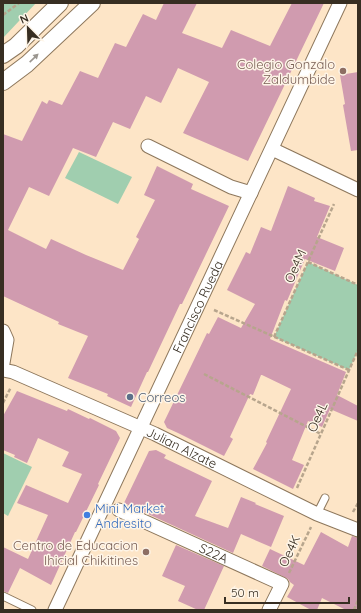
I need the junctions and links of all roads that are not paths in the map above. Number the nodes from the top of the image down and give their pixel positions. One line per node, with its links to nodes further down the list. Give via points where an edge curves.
1 (60, 3): 4 (street, via 16,46)
2 (92, 3): 5 (street, one-way to 2, via 27,64)
3 (340, 3): 7 (street, Francisco Rueda)
4 (3, 55)
5 (3, 82)
6 (148, 146): 9 (street, via 231,187)
7 (272, 149): 8 (street); 9 (street, Francisco Rueda)
8 (358, 190)
9 (251, 193): 13 (street, Francisco Rueda)
10 (3, 331): 11 (street, via 7,340)
11 (3, 363)
12 (3, 370): 13 (street, Julian Alzate, via 13,372)
13 (141, 428): 16 (street, Julian Alzate); 20 (street, Francisco Rueda)
14 (325, 498): 16 (lane)
15 (119, 510): 21 (street, S22A, via 282,584)
16 (315, 518): 17 (street, Julian Alzate)
17 (358, 530)
18 (3, 596): 19 (lane)
19 (32, 610)
20 (55, 610)
21 (269, 610)

